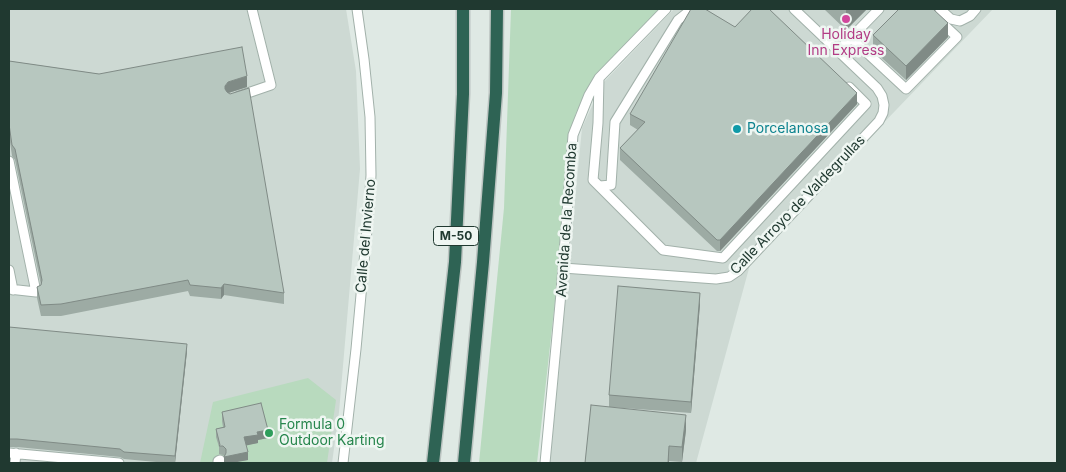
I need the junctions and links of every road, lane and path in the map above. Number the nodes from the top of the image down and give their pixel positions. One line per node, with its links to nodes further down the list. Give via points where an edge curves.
1 (252, 9): 16 (street, via 271,85)
2 (357, 9): 29 (street, Calle del Invierno, via 370,117 371,175)
3 (463, 9): 30 (highway, M-50, via 463,94 455,262)
4 (497, 9): 31 (highway, M-50, via 496,93)
5 (666, 9): 14 (street, Avenida de la Recomba)
6 (692, 9): 18 (street, via 678,20 615,122 611,185)
7 (794, 9): 13 (street, Calle Arroyo de Valdegrullas)
8 (879, 9): 12 (street)
9 (927, 9): 12 (street, via 957,37 906,89)
10 (940, 9): 11 (street, via 951,19 960,21)
11 (976, 9)
12 (851, 38): 13 (street)
13 (838, 51): 19 (street, Calle Arroyo de Valdegrullas, via 877,88 882,96 883,113 738,271 729,277 716,279)
14 (599, 78): 18 (street, via 593,180); 19 (street, Avenida de la Recomba, via 573,135)
15 (845, 84): 18 (street, via 866,104 723,258 663,250)
16 (231, 99)
17 (9, 161): 21 (street, via 36,292)
18 (600, 186)
19 (563, 268): 32 (street, Avenida de la Recomba)
20 (9, 270): 21 (street)
21 (11, 290)
22 (12, 453): 23 (street); 26 (street)
23 (38, 459): 24 (street)
24 (59, 460): 25 (street)
25 (81, 461): 27 (street)
26 (15, 463)
27 (103, 463): 28 (street)
28 (119, 463)
29 (343, 463)
30 (433, 463)
31 (464, 463)
32 (545, 463)

